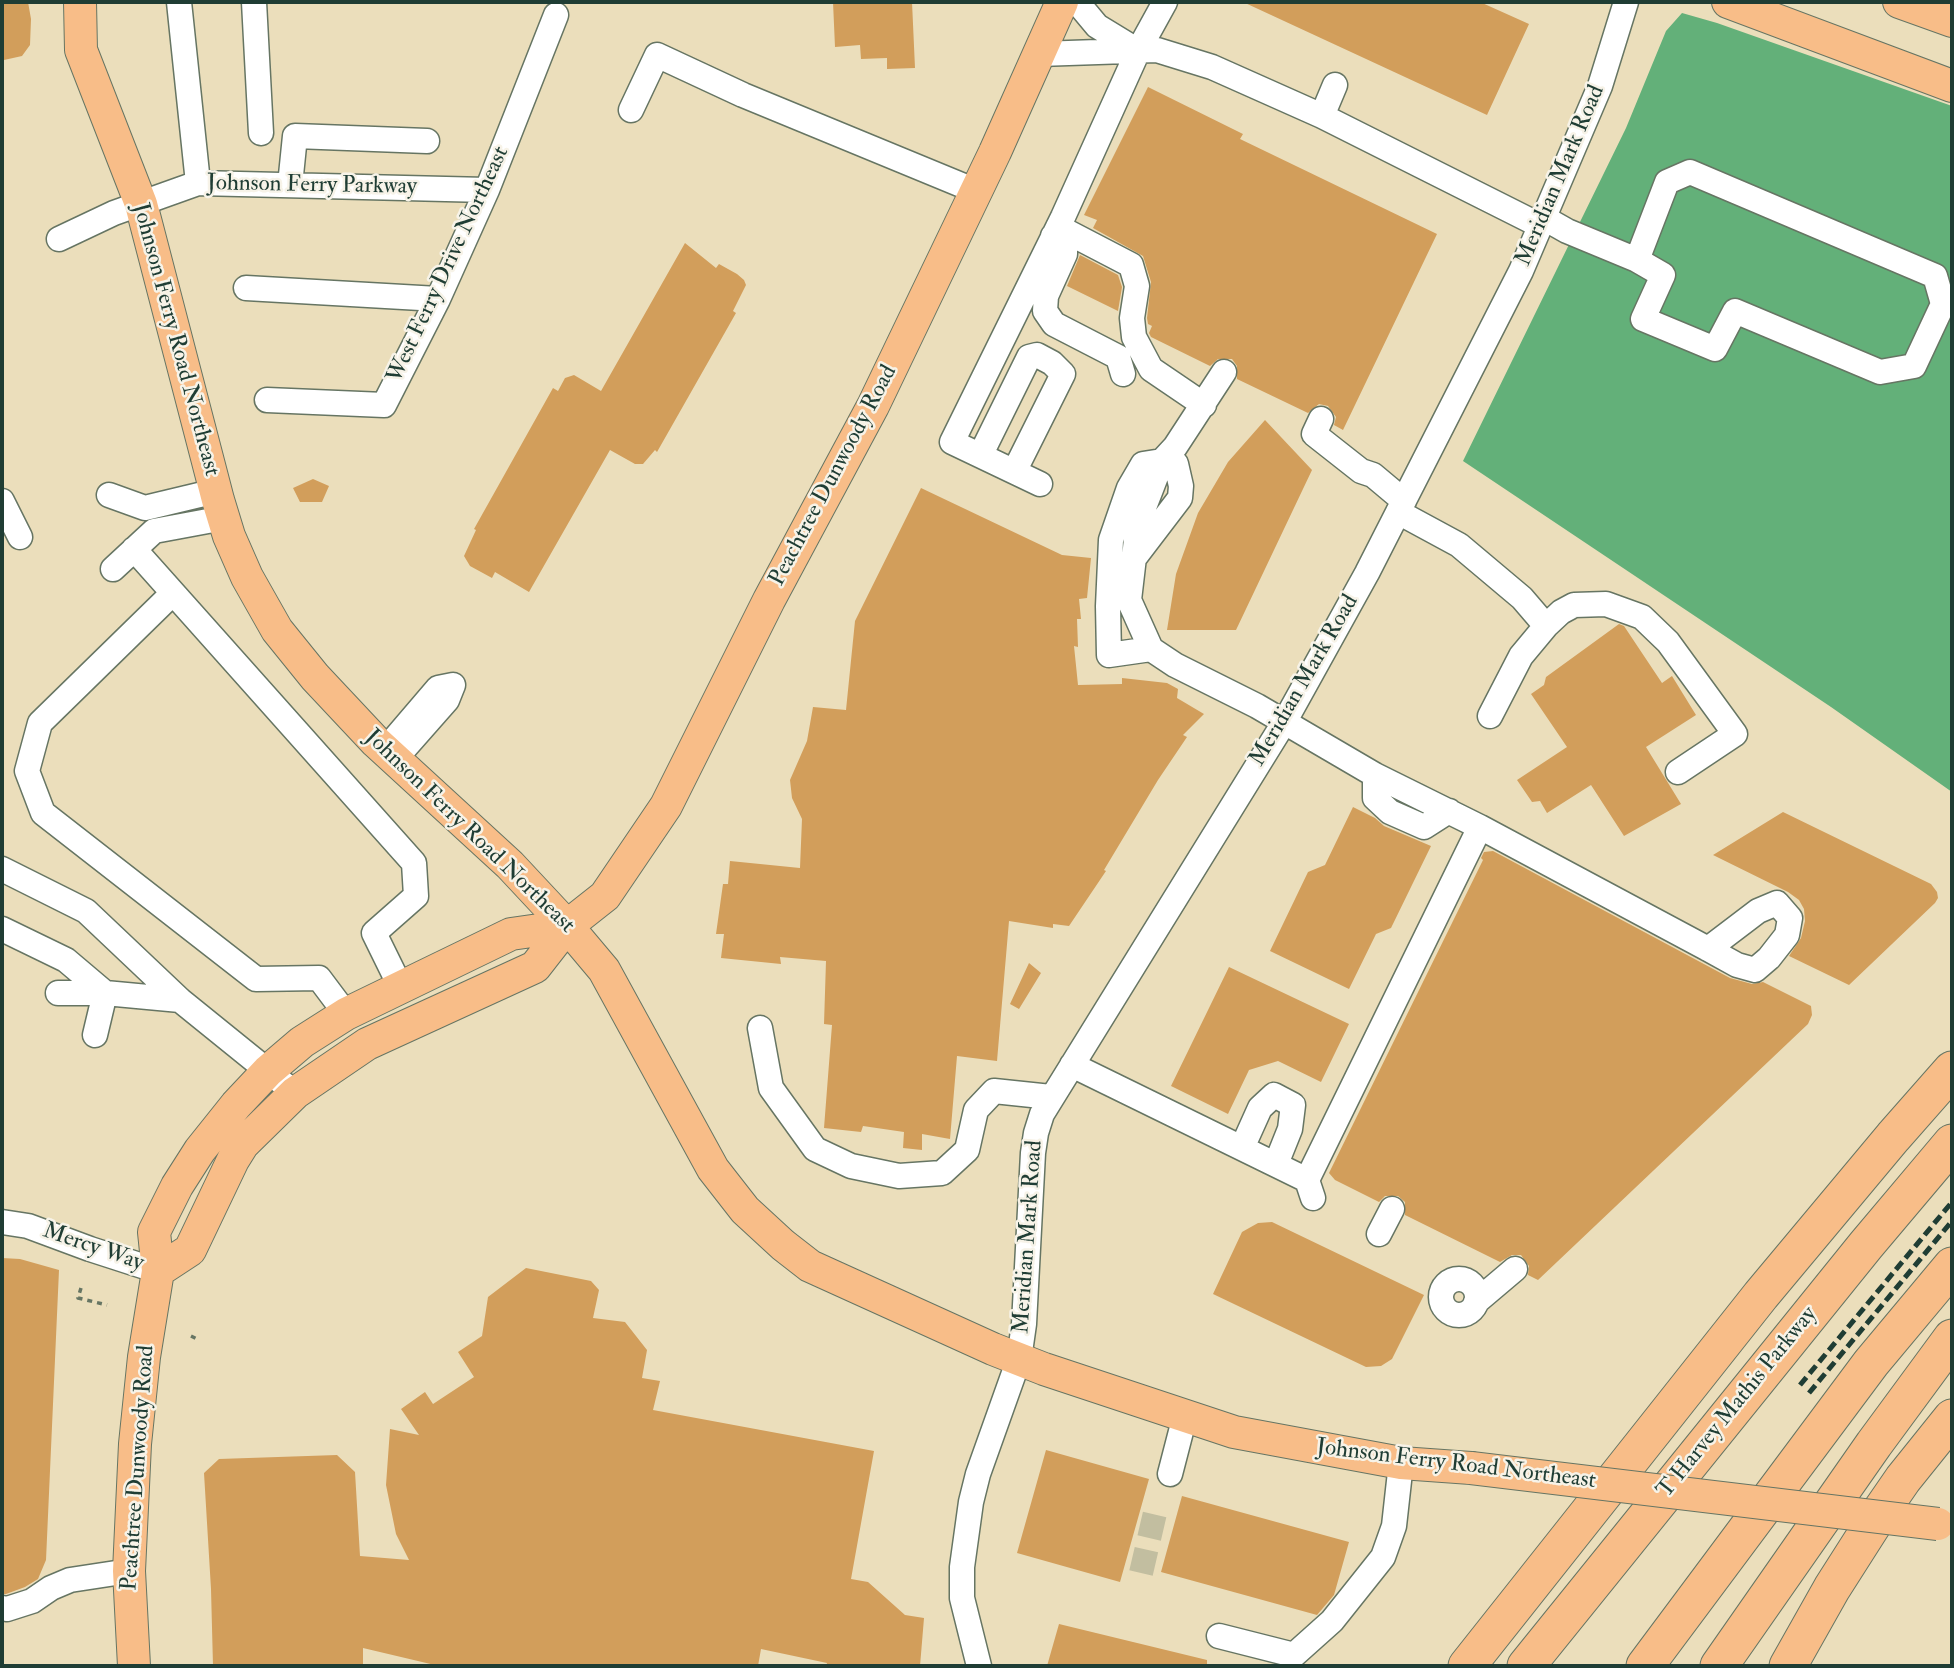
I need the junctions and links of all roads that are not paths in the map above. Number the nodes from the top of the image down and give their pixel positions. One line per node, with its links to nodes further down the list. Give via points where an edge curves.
1 (80, 2): 23 (main road, Johnson Ferry Road Northeast, via 81,50)
2 (179, 2): 19 (street)
3 (254, 2): 17 (street)
4 (1165, 2): 11 (street)
5 (1626, 2): 24 (street, Meridian Mark Road, via 1600,86)
6 (1728, 2): 14 (main road)
7 (1899, 2): 10 (main road)
8 (1060, 3): 11 (street); 12 (main road, Peachtree Dunwoody Road)
9 (556, 15): 21 (street, West Ferry Drive Northeast)
10 (1952, 21)
11 (1138, 51): 12 (street); 16 (street, via 1157,50 1212,67); 25 (street)
12 (1039, 54): 22 (main road, Peachtree Dunwoody Road)
13 (1335, 85): 16 (street)
14 (1952, 86)
15 (631, 110): 22 (street, via 657,55)
16 (1322, 116): 24 (street)
17 (261, 133)
18 (427, 141): 20 (street, via 295,135)
19 (198, 184): 20 (street, Johnson Ferry Parkway); 23 (street, Johnson Ferry Parkway)
20 (290, 185): 21 (street, Johnson Ferry Parkway)
21 (487, 190): 29 (street, West Ferry Drive Northeast)
22 (976, 191): 55 (main road, Peachtree Dunwoody Road, via 873,406 666,806 605,896)
23 (141, 204): 26 (street, Johnson Ferry Parkway); 41 (main road, Johnson Ferry Road Northeast)
24 (1543, 222): 27 (street); 42 (street, Meridian Mark Road)
25 (1056, 232): 31 (street, via 1065,241 1065,254 1045,296 1045,311 1054,324 1118,357); 33 (street, via 1130,265 1137,286 1134,337 1151,369); 35 (street, via 952,442)
26 (59, 239)
27 (1637, 260): 27 (street, via 1667,182 1690,172 1935,276 1943,304 1914,366 1881,372 1735,311 1715,349 1643,319 1663,275)
28 (246, 288): 29 (street)
29 (438, 299): 32 (street, West Ferry Drive Northeast, via 384,405)
30 (1224, 372): 33 (street)
31 (1123, 374)
32 (267, 400)
33 (1203, 405): 36 (street)
34 (1321, 419): 42 (street, via 1314,434 1361,471 1373,475)
35 (981, 454): 37 (street); 37 (street, via 1029,358 1037,355 1063,374)
36 (1162, 461): 49 (street, via 1177,464 1180,498 1133,560 1129,600); 49 (street, via 1143,464 1129,488 1111,540 1109,655)
37 (1015, 470): 38 (street)
38 (1040, 484)
39 (109, 495): 43 (street)
40 (2, 501): 44 (street)
41 (219, 505): 43 (street); 55 (main road, Johnson Ferry Road Northeast, via 247,578 278,630 315,677)
42 (1401, 506): 48 (street, via 1459,545 1522,598); 51 (street, Meridian Mark Road)
43 (150, 519): 45 (street)
44 (20, 537)
45 (134, 549): 46 (street); 47 (street)
46 (113, 569)
47 (173, 593): 58 (street, via 414,863 416,895 374,933); 62 (street, via 40,723 27,771 43,813 256,979 319,978)
48 (1546, 626): 50 (street, via 1506,669); 52 (street, via 1574,605 1606,604 1642,617 1668,642 1735,734)
49 (1152, 649): 51 (street)
50 (1485, 713)
51 (1284, 722): 53 (street, via 1375,775 1375,798 1391,812 1423,827 1449,811); 65 (street, Meridian Mark Road)
52 (1678, 772)
53 (1480, 827): 57 (street); 72 (street, via 1445,918 1310,1189)
54 (2, 869): 61 (street, via 86,911)
55 (567, 926): 58 (main road, Peachtree Dunwoody Road, via 511,934); 68 (main road, Peachtree Dunwoody Road, via 536,967 367,1044); 83 (main road, Johnson Ferry Road Northeast, via 604,970 713,1169 745,1210 810,1266)
56 (2, 929): 60 (street, via 66,960)
57 (1708, 949)
58 (401, 988): 62 (main road, Peachtree Dunwoody Road)
59 (58, 993): 60 (street)
60 (105, 993): 61 (street); 64 (street)
61 (180, 1000): 67 (street)
62 (346, 1014): 67 (main road, Peachtree Dunwoody Road)
63 (760, 1028): 69 (street, via 771,1088 815,1149 851,1166 899,1176 942,1173 967,1150 976,1110 994,1091)
64 (95, 1035)
65 (1072, 1065): 69 (street, Meridian Mark Road); 71 (street)
66 (1952, 1070): 95 (highway, via 1761,1295)
67 (268, 1071): 68 (street); 80 (main road, Peachtree Dunwoody Road, via 200,1150 177,1186 154,1232)
68 (295, 1093): 80 (main road, Peachtree Dunwoody Road, via 243,1144 190,1250)
69 (1051, 1097): 83 (street, Meridian Mark Road, via 1033,1153)
70 (1952, 1143): 96 (highway, T Harvey Mathis Parkway)
71 (1242, 1148): 72 (street); 72 (street, via 1260,1108 1274,1095 1293,1105 1290,1129)
72 (1276, 1164)
73 (1392, 1209): 76 (street)
74 (2, 1222): 75 (street, Mercy Way)
75 (28, 1226): 77 (street); 80 (street, Mercy Way)
76 (1379, 1234)
77 (2, 1236)
78 (1952, 1266): 97 (highway, via 1864,1373)
79 (1515, 1269): 81 (street)
80 (158, 1270): 90 (main road, Peachtree Dunwoody Road, via 135,1444)
81 (1476, 1302)
82 (1952, 1338): 98 (highway)
83 (1019, 1359): 84 (main road, Johnson Ferry Road Northeast); 94 (street, Meridian Mark Road, via 978,1474 962,1567 962,1598)
84 (1185, 1416): 86 (main road, Johnson Ferry Road Northeast, via 1234,1432); 87 (street)
85 (1952, 1418): 89 (highway)
86 (1401, 1463): 88 (main road, Johnson Ferry Road Northeast, bridge); 92 (street, via 1394,1526 1383,1557 1332,1621 1294,1655)
87 (1170, 1474)
88 (1945, 1525)
89 (1864, 1538): 99 (highway); 100 (highway)
90 (128, 1571): 91 (street, via 70,1580 32,1601); 93 (main road, Peachtree Dunwoody Road)
91 (2, 1608)
92 (1219, 1636)
93 (134, 1666)
94 (979, 1666)
95 (1467, 1666)
96 (1527, 1666)
97 (1645, 1666)
98 (1719, 1666)
99 (1761, 1666)
100 (1788, 1666)

